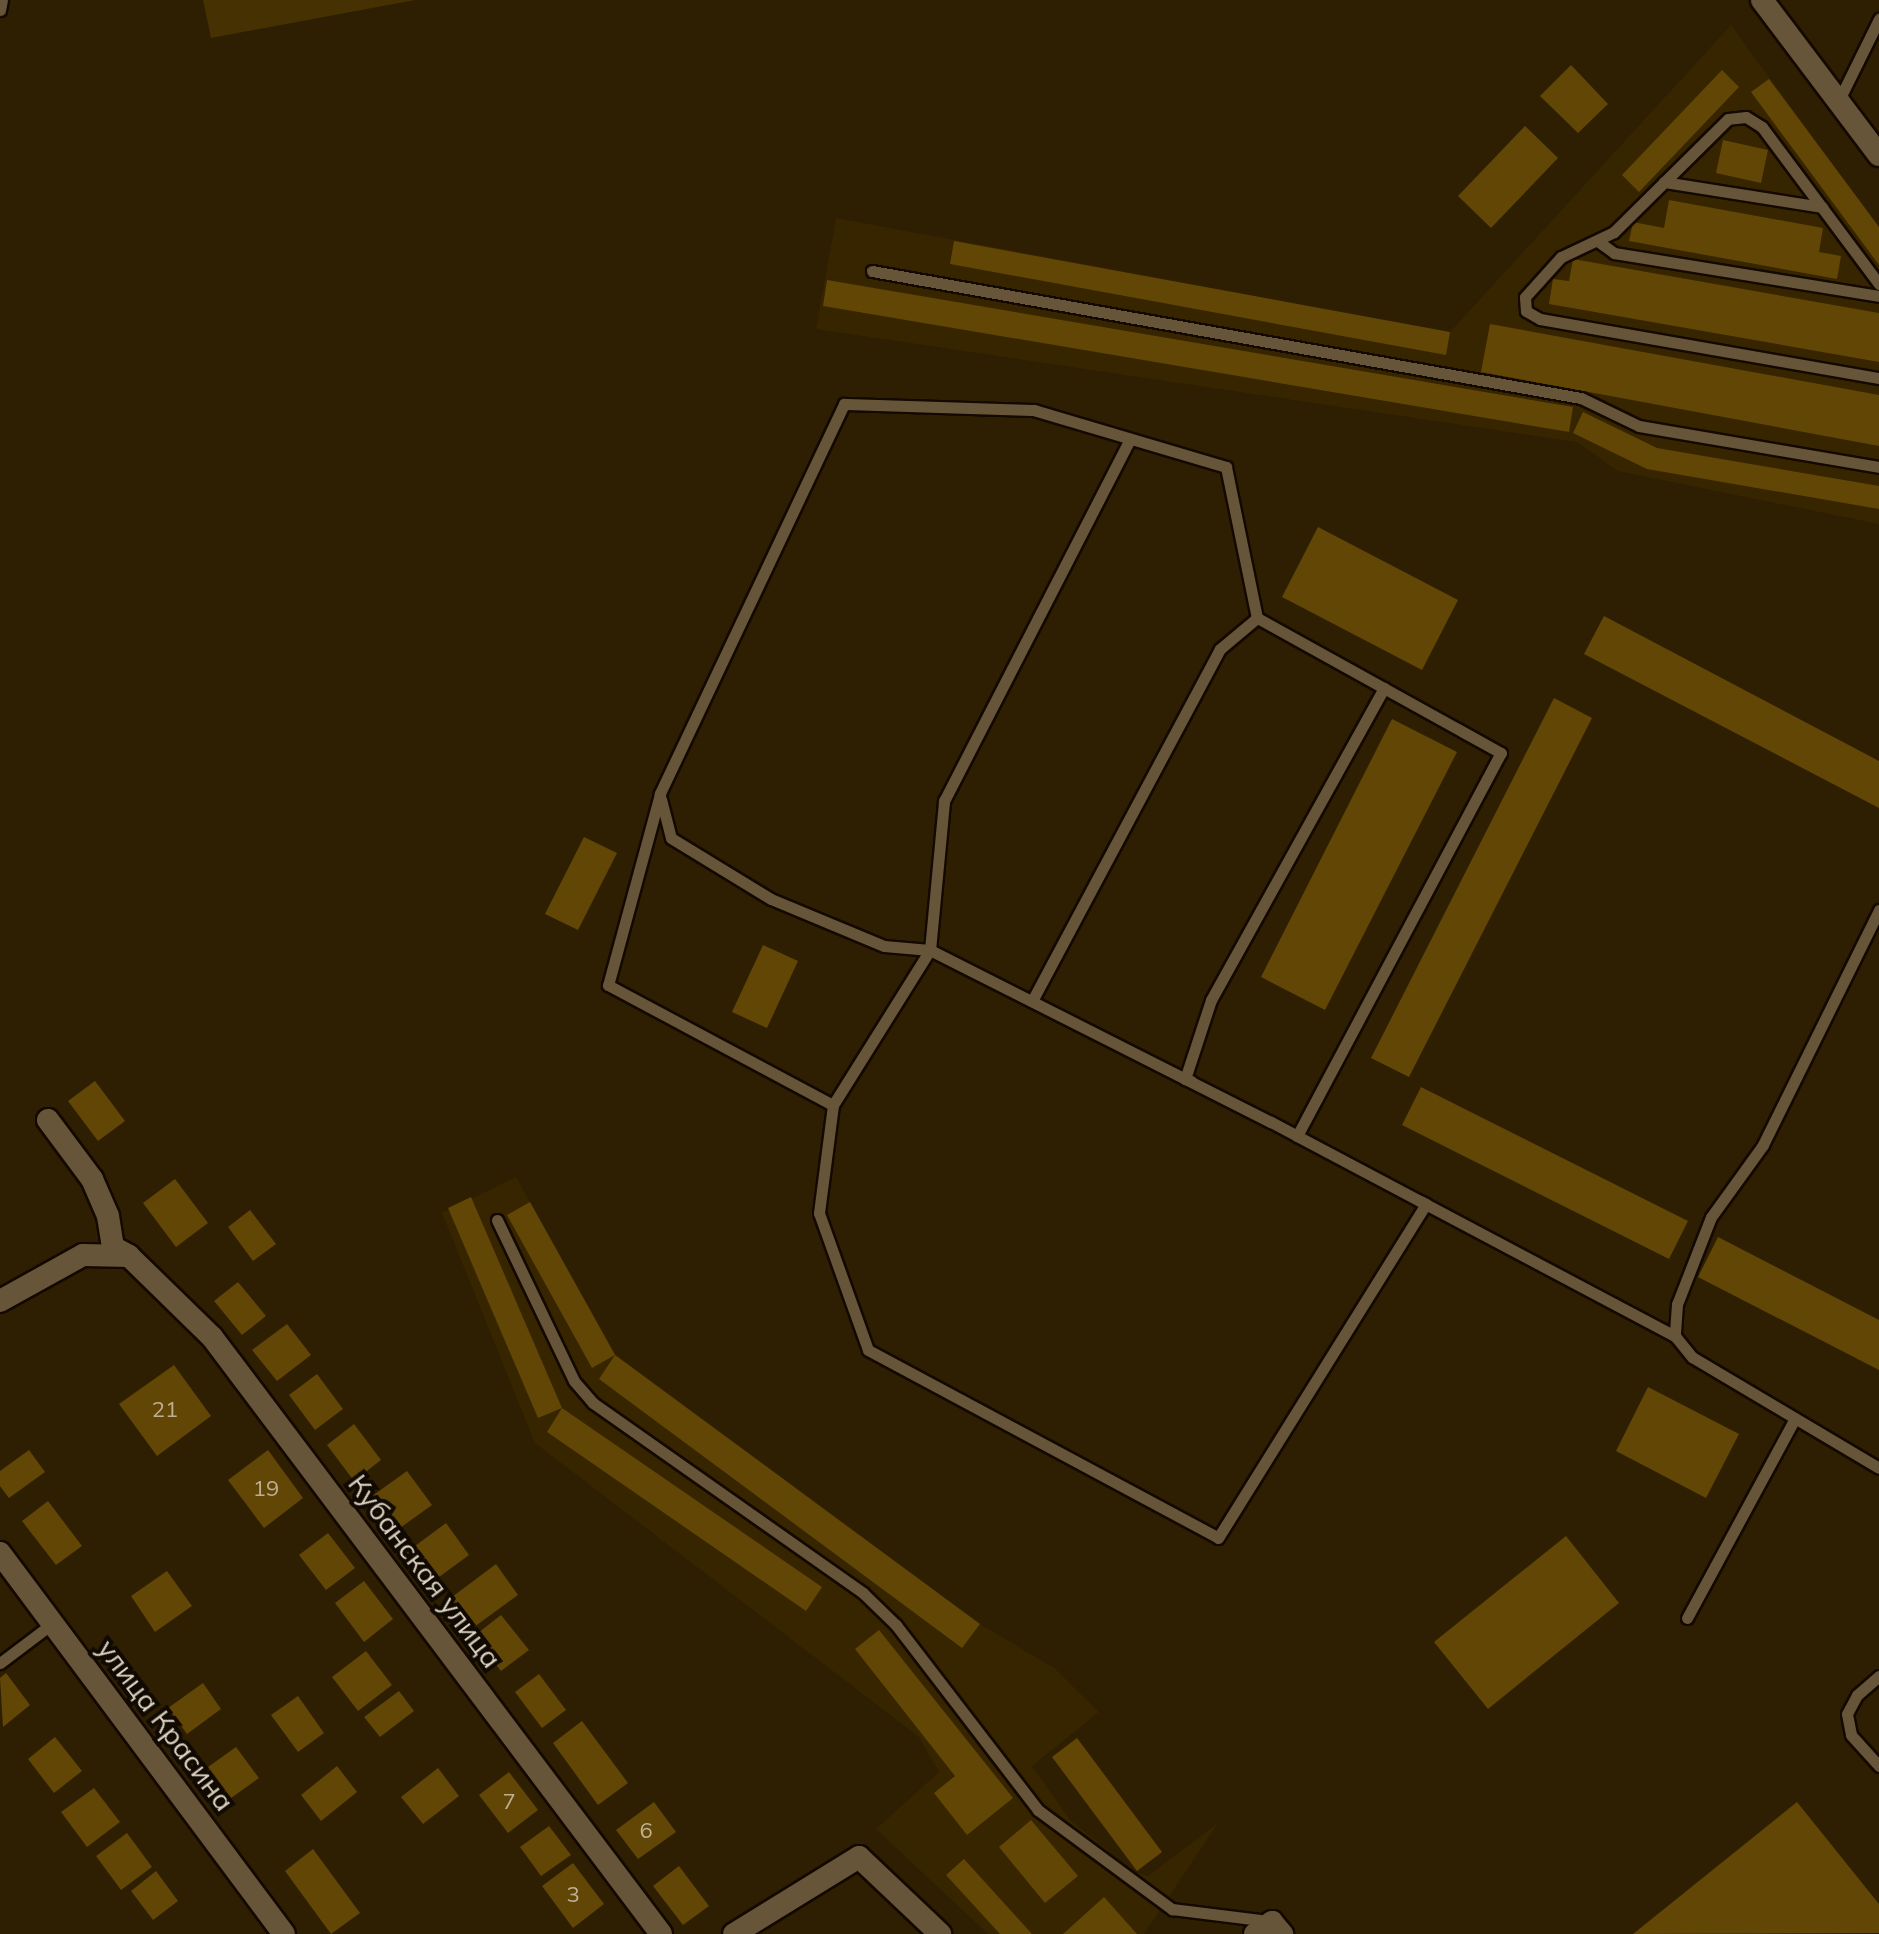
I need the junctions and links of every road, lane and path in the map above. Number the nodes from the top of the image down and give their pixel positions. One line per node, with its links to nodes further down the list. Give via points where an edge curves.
1 (2, 0): 3 (lane)
2 (1762, 0): 5 (street)
3 (0, 10)
4 (1879, 19): 5 (lane)
5 (1838, 102): 6 (street)
6 (1879, 155)
7 (1664, 182): 8 (lane); 8 (lane, via 1728,119 1746,117 1762,127); 9 (lane)
8 (1822, 208): 11 (lane)
9 (1598, 242): 12 (lane, via 1614,253); 13 (lane, via 1561,257 1525,297 1526,311 1540,319)
10 (872, 271): 15 (lane, via 1581,398 1640,426)
11 (1879, 284)
12 (1879, 296)
13 (1879, 378)
14 (1130, 439): 16 (lane, via 1226,467); 18 (lane, via 1034,410 844,404); 20 (lane, via 944,800)
15 (1879, 467)
16 (1257, 618): 17 (lane); 21 (lane, via 1220,649)
17 (1384, 688): 22 (lane, via 1211,1000); 25 (lane, via 1501,753)
18 (660, 794): 20 (lane, via 672,838 771,899 884,946); 23 (lane, via 608,985)
19 (1879, 910): 30 (lane, via 1763,1145 1711,1216 1677,1304)
20 (930, 950): 21 (lane); 23 (lane)
21 (1032, 1001): 22 (lane)
22 (1185, 1078): 25 (lane); 26 (lane)
23 (833, 1105): 26 (lane, via 819,1213 868,1350 1218,1538)
24 (48, 1120): 28 (street, Кубанская улица, via 92,1179 113,1247)
25 (1297, 1136): 26 (lane)
26 (1426, 1204): 30 (lane)
27 (497, 1220): 39 (lane, via 574,1381 593,1403 864,1593 896,1624 1038,1810 1172,1909)
28 (129, 1256): 29 (street, via 83,1255); 41 (street, Кубанская улица, via 212,1337)
29 (0, 1301)
30 (1676, 1336): 31 (lane, via 1692,1357)
31 (1796, 1418): 32 (lane); 34 (lane)
32 (1879, 1468)
33 (0, 1553): 35 (street, улица Красина)
34 (1687, 1618)
35 (52, 1623): 36 (lane); 40 (street, улица Красина)
36 (0, 1663)
37 (1879, 1676): 38 (lane, via 1847,1714 1851,1735)
38 (1879, 1766)
39 (1270, 1930)
40 (284, 1934)
41 (660, 1934)
42 (734, 1934): 43 (street, via 859,1858)
43 (940, 1934)

